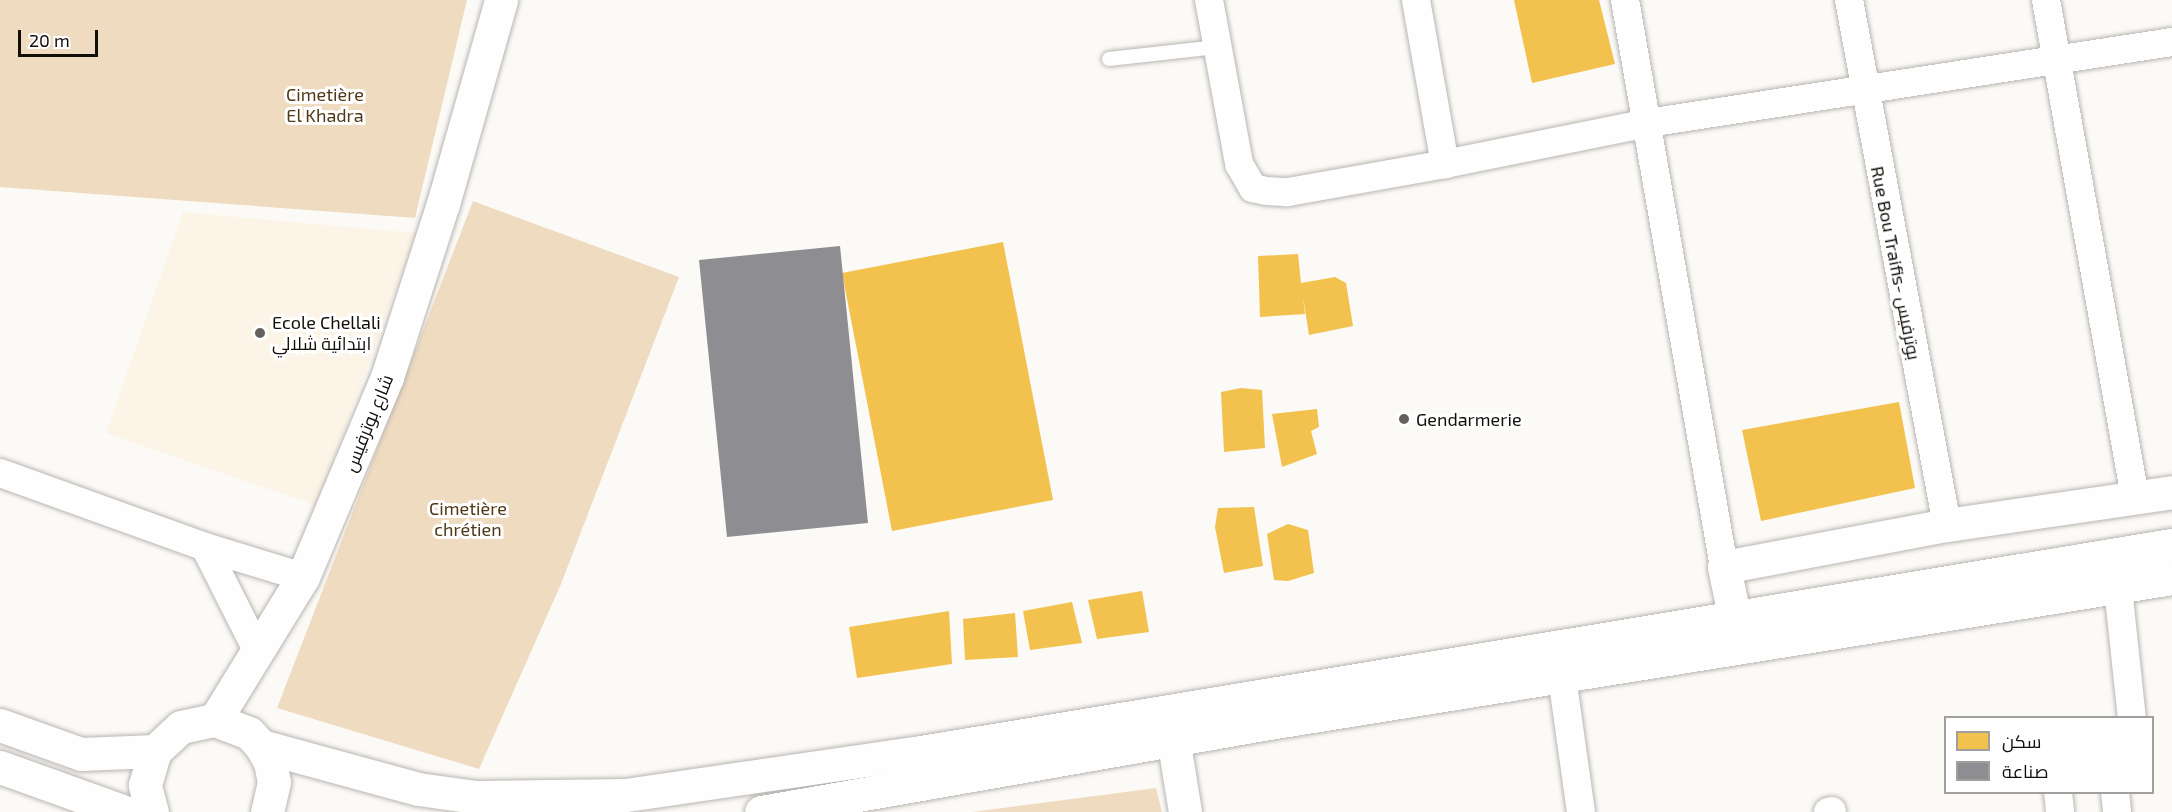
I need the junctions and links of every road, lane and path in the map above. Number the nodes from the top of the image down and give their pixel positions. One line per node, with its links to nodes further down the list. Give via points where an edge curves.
1 (501, 0): 21 (main road, شارع بوترفيس, via 443,204 387,377)
2 (1209, 0): 8 (street)
3 (1416, 0): 13 (street)
4 (1625, 0): 12 (street)
5 (1849, 0): 11 (street, Rue Bou Traifis- بوترفيس)
6 (2046, 0): 9 (street)
7 (2172, 42): 9 (street)
8 (1216, 47): 10 (lane); 13 (street, via 1239,164 1253,188 1288,192)
9 (2055, 58): 11 (street); 16 (street)
10 (1109, 59)
11 (1863, 90): 12 (street); 17 (street, Rue Bou Traifis- بوترفيس)
12 (1648, 123): 13 (street); 20 (street)
13 (1444, 164)
14 (0, 473): 19 (street)
15 (2172, 492): 16 (main road)
16 (2135, 497): 17 (main road)
17 (1947, 525): 20 (main road)
18 (2172, 545): 24 (main road)
19 (205, 547): 21 (street); 25 (street)
20 (1724, 567): 24 (main road)
21 (303, 577): 25 (main road, شارع بوترفيس)
22 (2172, 578): 23 (main road)
23 (2118, 588): 26 (main road); 28 (street)
24 (1734, 615): 27 (main road)
25 (259, 654): 29 (main road, شارع بوترفيس)
26 (1562, 677): 31 (main road); 42 (street)
27 (1166, 709): 31 (main road); 32 (main road, via 915,753 626,795 464,795 418,789)
28 (2132, 716)
29 (215, 720): 32 (main road, via 249,733); 33 (main road, via 181,727)
30 (0, 725): 33 (main road, via 81,754)
31 (1174, 741): 40 (main road); 41 (main road)
32 (261, 746): 39 (main road, via 270,762 274,782)
33 (155, 751): 38 (main road, via 145,785)
34 (0, 767): 37 (main road)
35 (2058, 794): 43 (street)
36 (2115, 794): 44 (street)
37 (125, 812)
38 (152, 812)
39 (267, 812)
40 (761, 812)
41 (1185, 812)
42 (1581, 812)
43 (2060, 812)
44 (2116, 812)

